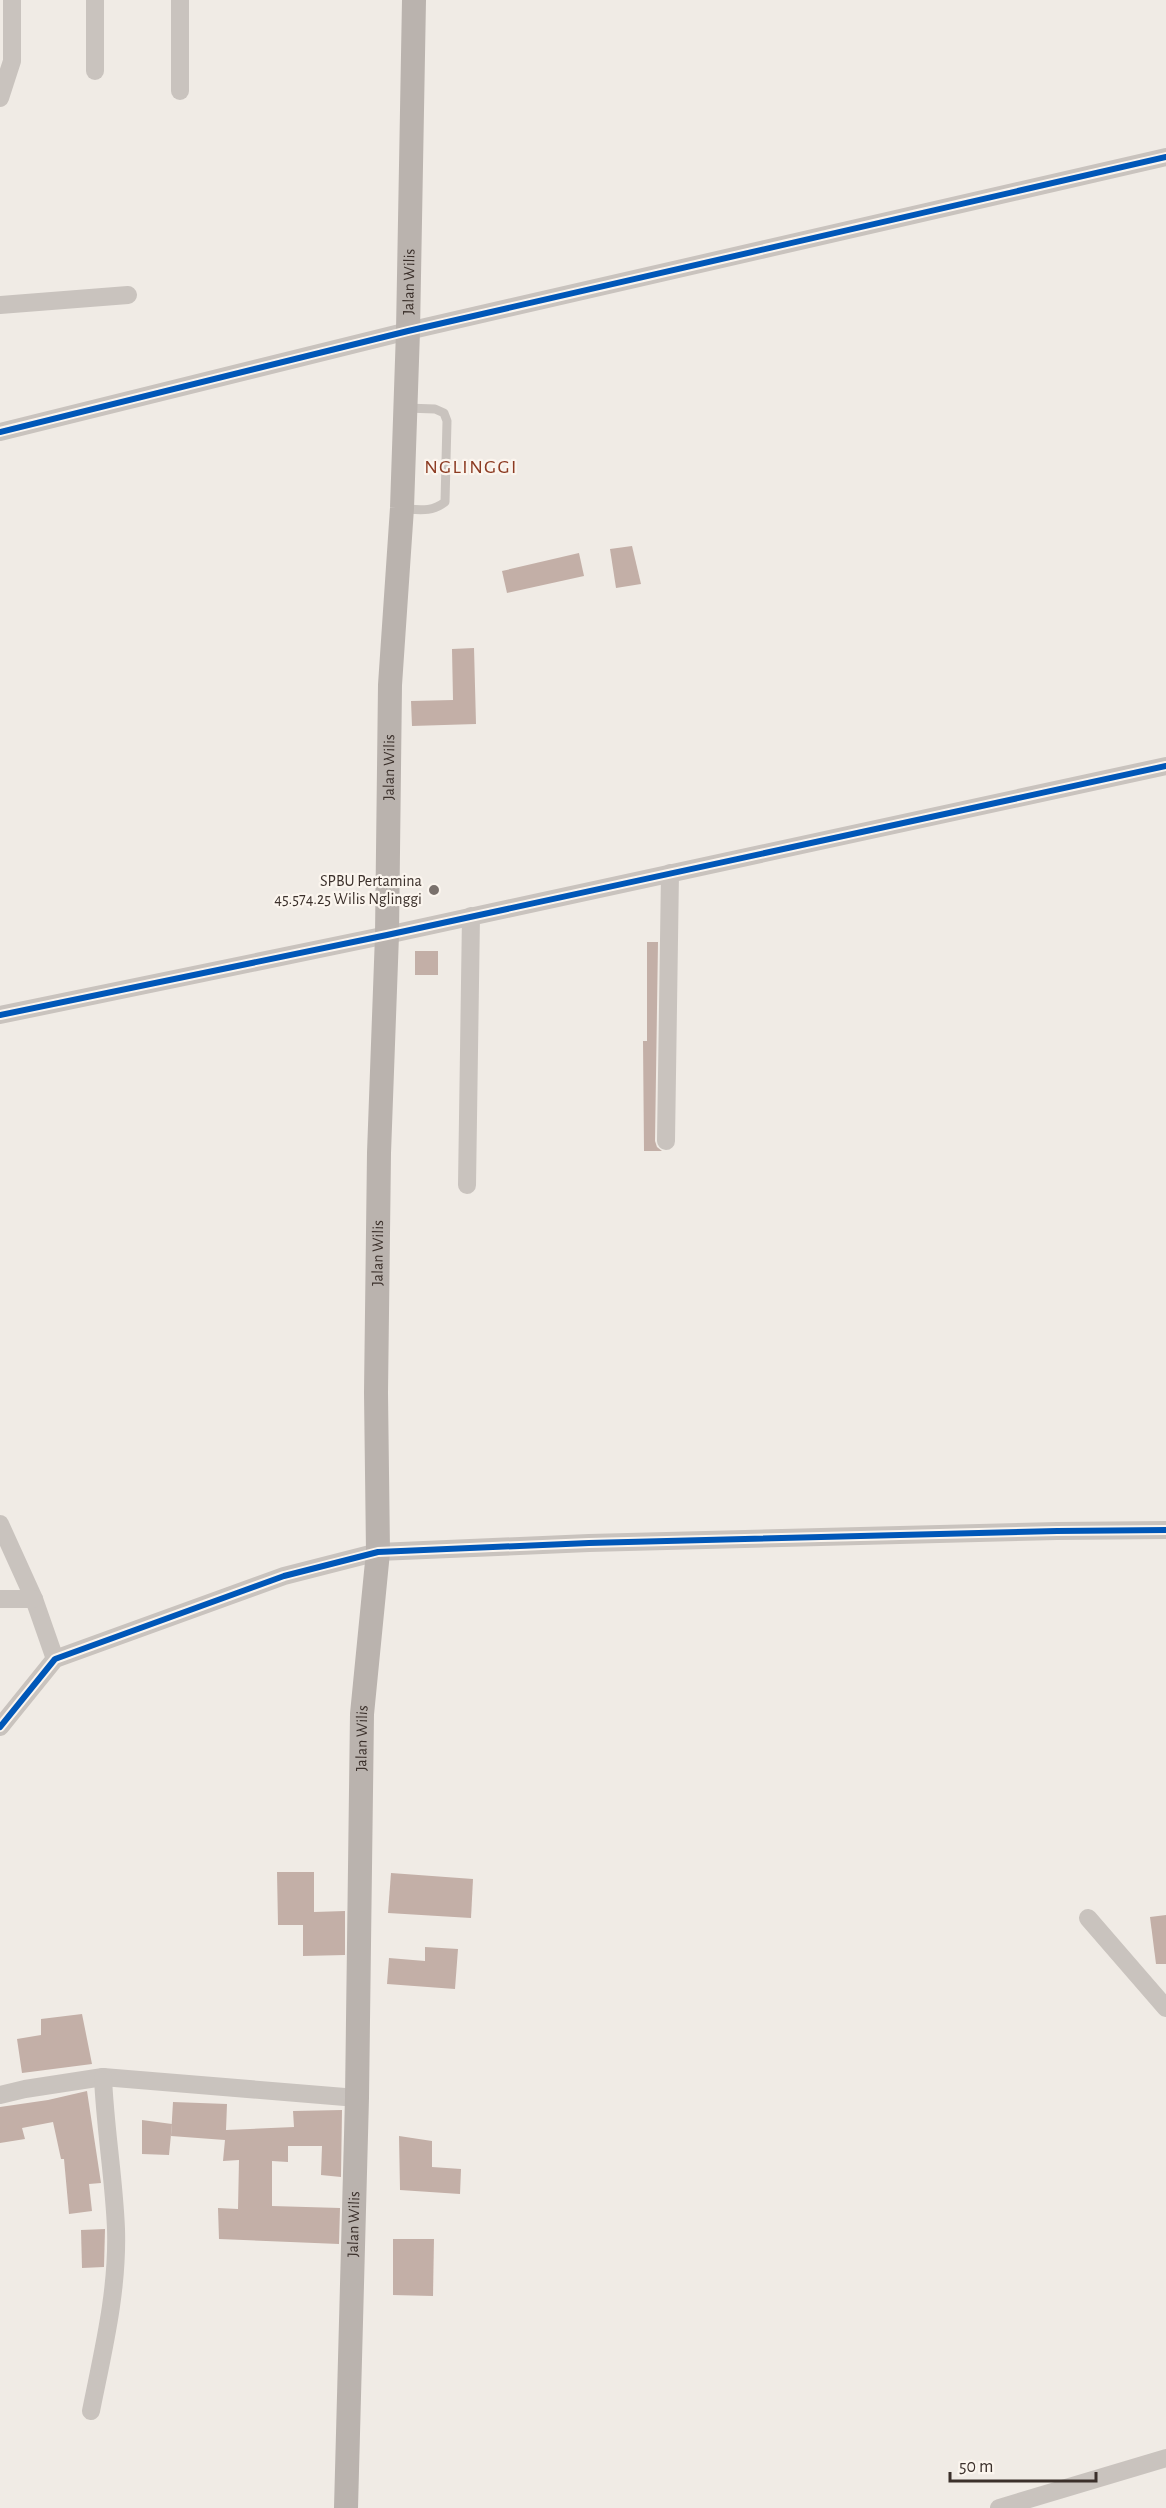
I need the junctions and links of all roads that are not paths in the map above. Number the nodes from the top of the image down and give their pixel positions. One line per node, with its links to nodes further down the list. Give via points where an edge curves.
1 (12, 0): 7 (street, via 12,61)
2 (95, 0): 5 (street)
3 (180, 0): 6 (street)
4 (414, 0): 11 (main road, Jalan Wilis)
5 (95, 71)
6 (180, 92)
7 (0, 98)
8 (1166, 158): 11 (street)
9 (128, 295): 10 (street)
10 (0, 305)
11 (408, 331): 12 (main road, Jalan Wilis); 13 (street)
12 (405, 408): 14 (main road, Jalan Wilis); 14 (lane, via 444,413 447,479 445,502 436,509)
13 (0, 432)
14 (402, 508): 18 (main road, Jalan Wilis, via 390,685)
15 (1166, 766): 16 (street)
16 (670, 873): 17 (street); 20 (street)
17 (471, 916): 18 (street); 21 (street)
18 (387, 935): 19 (street); 24 (main road, Jalan Wilis, via 379,1153)
19 (0, 1015)
20 (666, 1141)
21 (466, 1185)
22 (0, 1524): 26 (street)
23 (1166, 1530): 24 (street, via 601,1542)
24 (378, 1552): 27 (street, via 284,1576); 33 (main road, Jalan Wilis, via 362,1714)
25 (0, 1599): 26 (street)
26 (34, 1599): 27 (street)
27 (55, 1659): 28 (street)
28 (0, 1727)
29 (1088, 1918): 30 (street)
30 (1164, 2005)
31 (104, 2077): 32 (street); 33 (street); 34 (street, via 116,2229 115,2271)
32 (0, 2095)
33 (357, 2098): 36 (main road, Jalan Wilis)
34 (91, 2411)
35 (1166, 2458): 37 (street)
36 (346, 2508)
37 (999, 2508)

